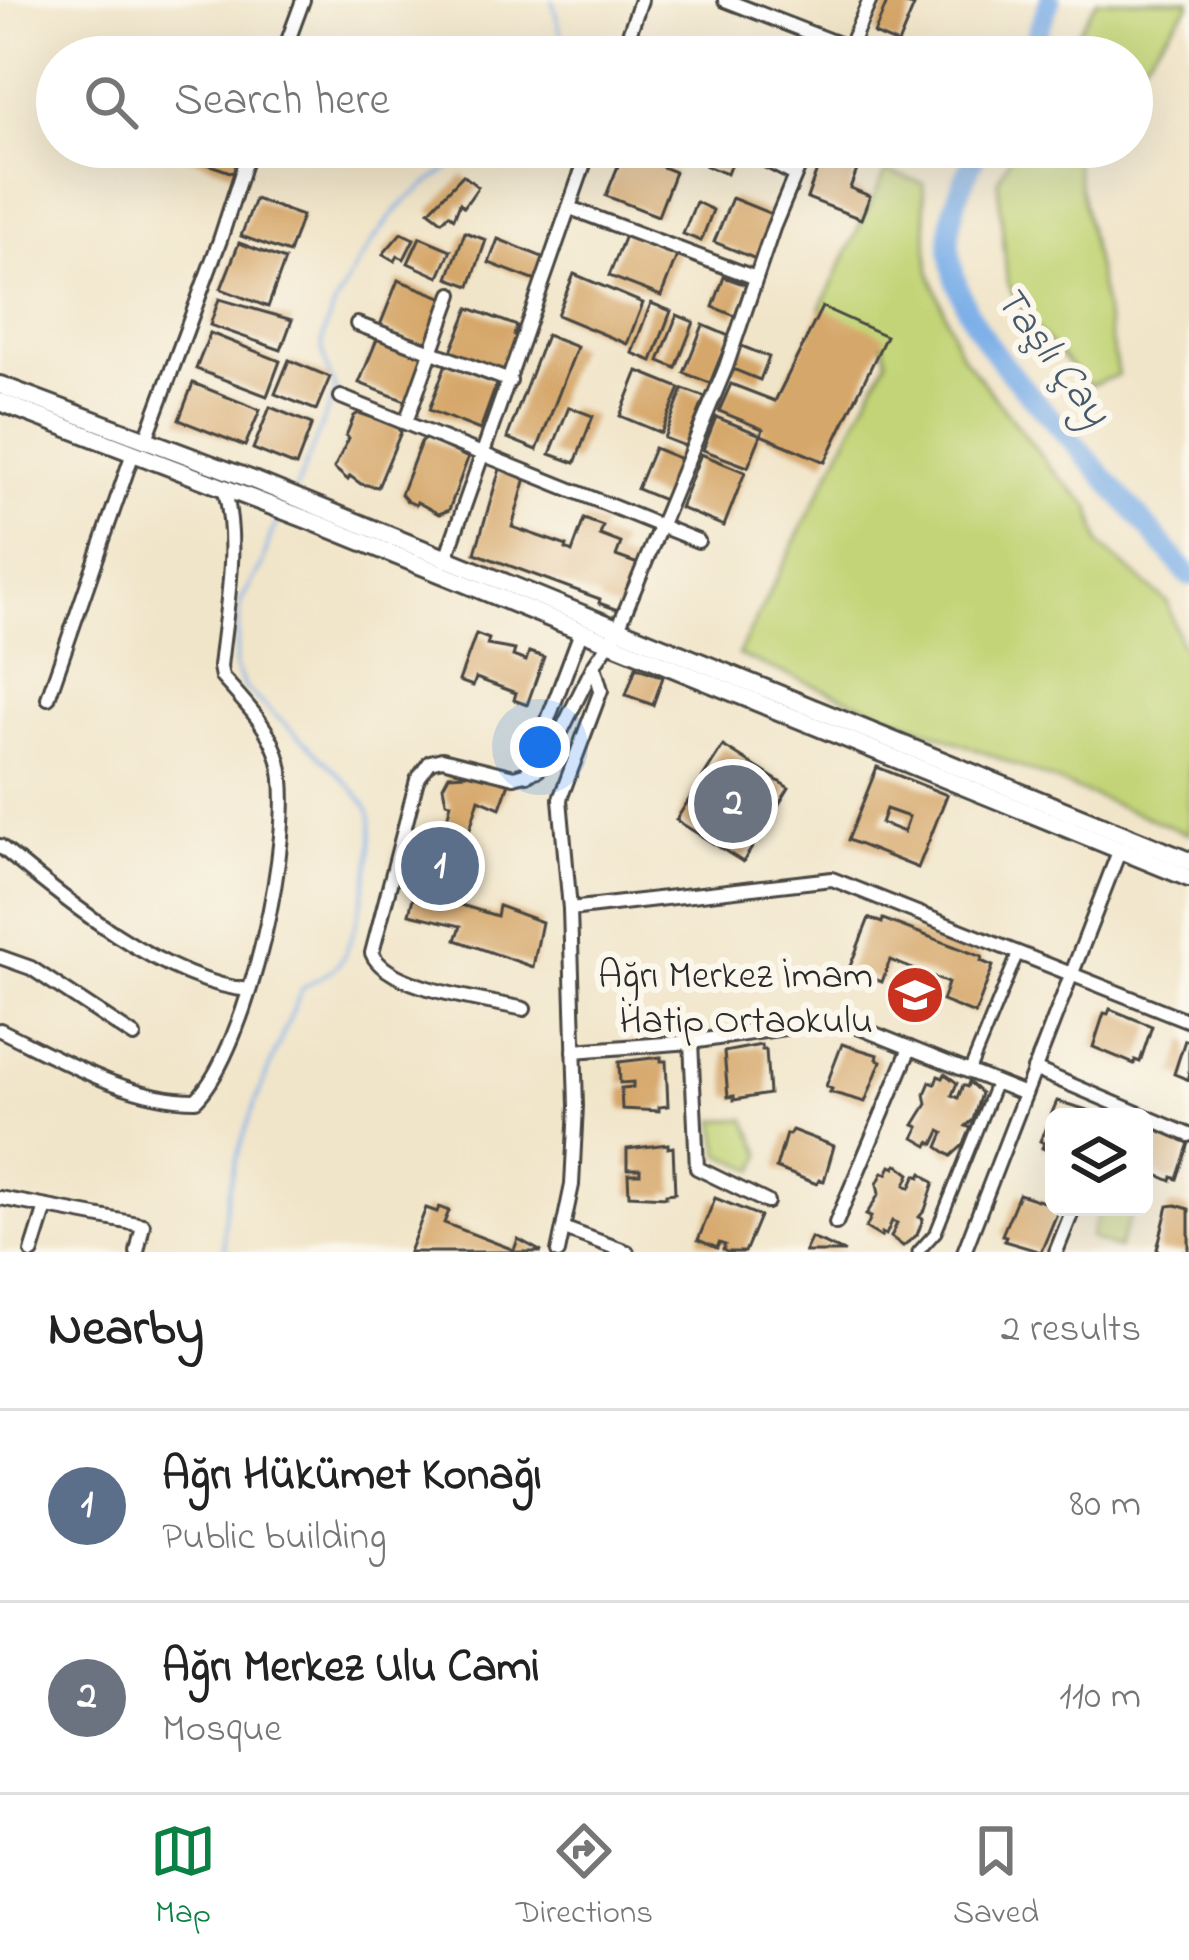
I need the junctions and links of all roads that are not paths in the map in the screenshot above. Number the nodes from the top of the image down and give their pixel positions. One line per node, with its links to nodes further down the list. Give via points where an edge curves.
1 (303, 0): 5 (street)
2 (641, 0): 6 (street)
3 (725, 0): 7 (street)
4 (870, 0): 8 (street)
5 (290, 36)
6 (628, 36)
7 (808, 36)
8 (854, 36)
9 (243, 168): 24 (street)
10 (583, 168): 14 (street)
11 (781, 168): 13 (street)
12 (798, 168): 13 (street)
13 (795, 175): 15 (street)
14 (570, 208): 15 (street); 19 (street)
15 (756, 278): 29 (street)
16 (452, 294): 18 (street)
17 (357, 324): 18 (street)
18 (433, 352): 19 (street); 23 (street)
19 (510, 381): 25 (street)
20 (0, 385): 24 (main road)
21 (341, 397): 23 (street)
22 (0, 402): 24 (main road)
23 (406, 422): 25 (street)
24 (140, 446): 26 (main road); 27 (main road); 35 (street)
25 (483, 452): 29 (street); 31 (street)
26 (224, 487): 27 (main road); 45 (street, via 233,542 220,667 266,729 282,793 270,918)
27 (249, 488): 28 (main road)
28 (317, 515): 31 (main road); 32 (main road)
29 (658, 526): 30 (street); 33 (street)
30 (698, 541)
31 (446, 561): 33 (main road)
32 (581, 632): 33 (main road); 36 (street)
33 (614, 638): 34 (street); 38 (main road); 39 (main road)
34 (594, 665): 36 (street, via 545,764); 41 (street, via 601,690 560,799)
35 (48, 698)
36 (527, 775): 46 (street, via 430,763 417,780 372,953 377,967 397,979)
37 (0, 846): 45 (street, via 104,927 209,981)
38 (1120, 849): 40 (main road); 44 (street)
39 (1189, 861)
40 (1189, 878)
41 (570, 909): 42 (street, via 832,880); 52 (street)
42 (1018, 953): 44 (street); 54 (street)
43 (0, 957): 49 (street, via 31,968)
44 (1072, 974): 47 (street); 53 (street)
45 (249, 990): 48 (street, via 196,1100 152,1095)
46 (524, 1009)
47 (1189, 1021)
48 (0, 1030)
49 (134, 1036)
50 (691, 1042): 51 (street, via 850,1024); 52 (street); 59 (street, via 698,1168)
51 (910, 1048): 54 (street); 62 (street)
52 (574, 1051): 63 (street)
53 (1034, 1069): 56 (street); 57 (street)
54 (970, 1072): 55 (street)
55 (996, 1082): 56 (street); 68 (street, via 936,1232)
56 (1025, 1094): 69 (street)
57 (1189, 1135)
58 (0, 1198): 60 (street)
59 (767, 1202)
60 (46, 1207): 64 (street); 65 (street, via 143,1225)
61 (1070, 1216): 70 (street)
62 (836, 1223)
63 (565, 1229): 66 (street); 67 (street)
64 (32, 1252)
65 (137, 1252)
66 (559, 1252)
67 (627, 1252)
68 (918, 1252)
69 (964, 1252)
70 (1056, 1252)

